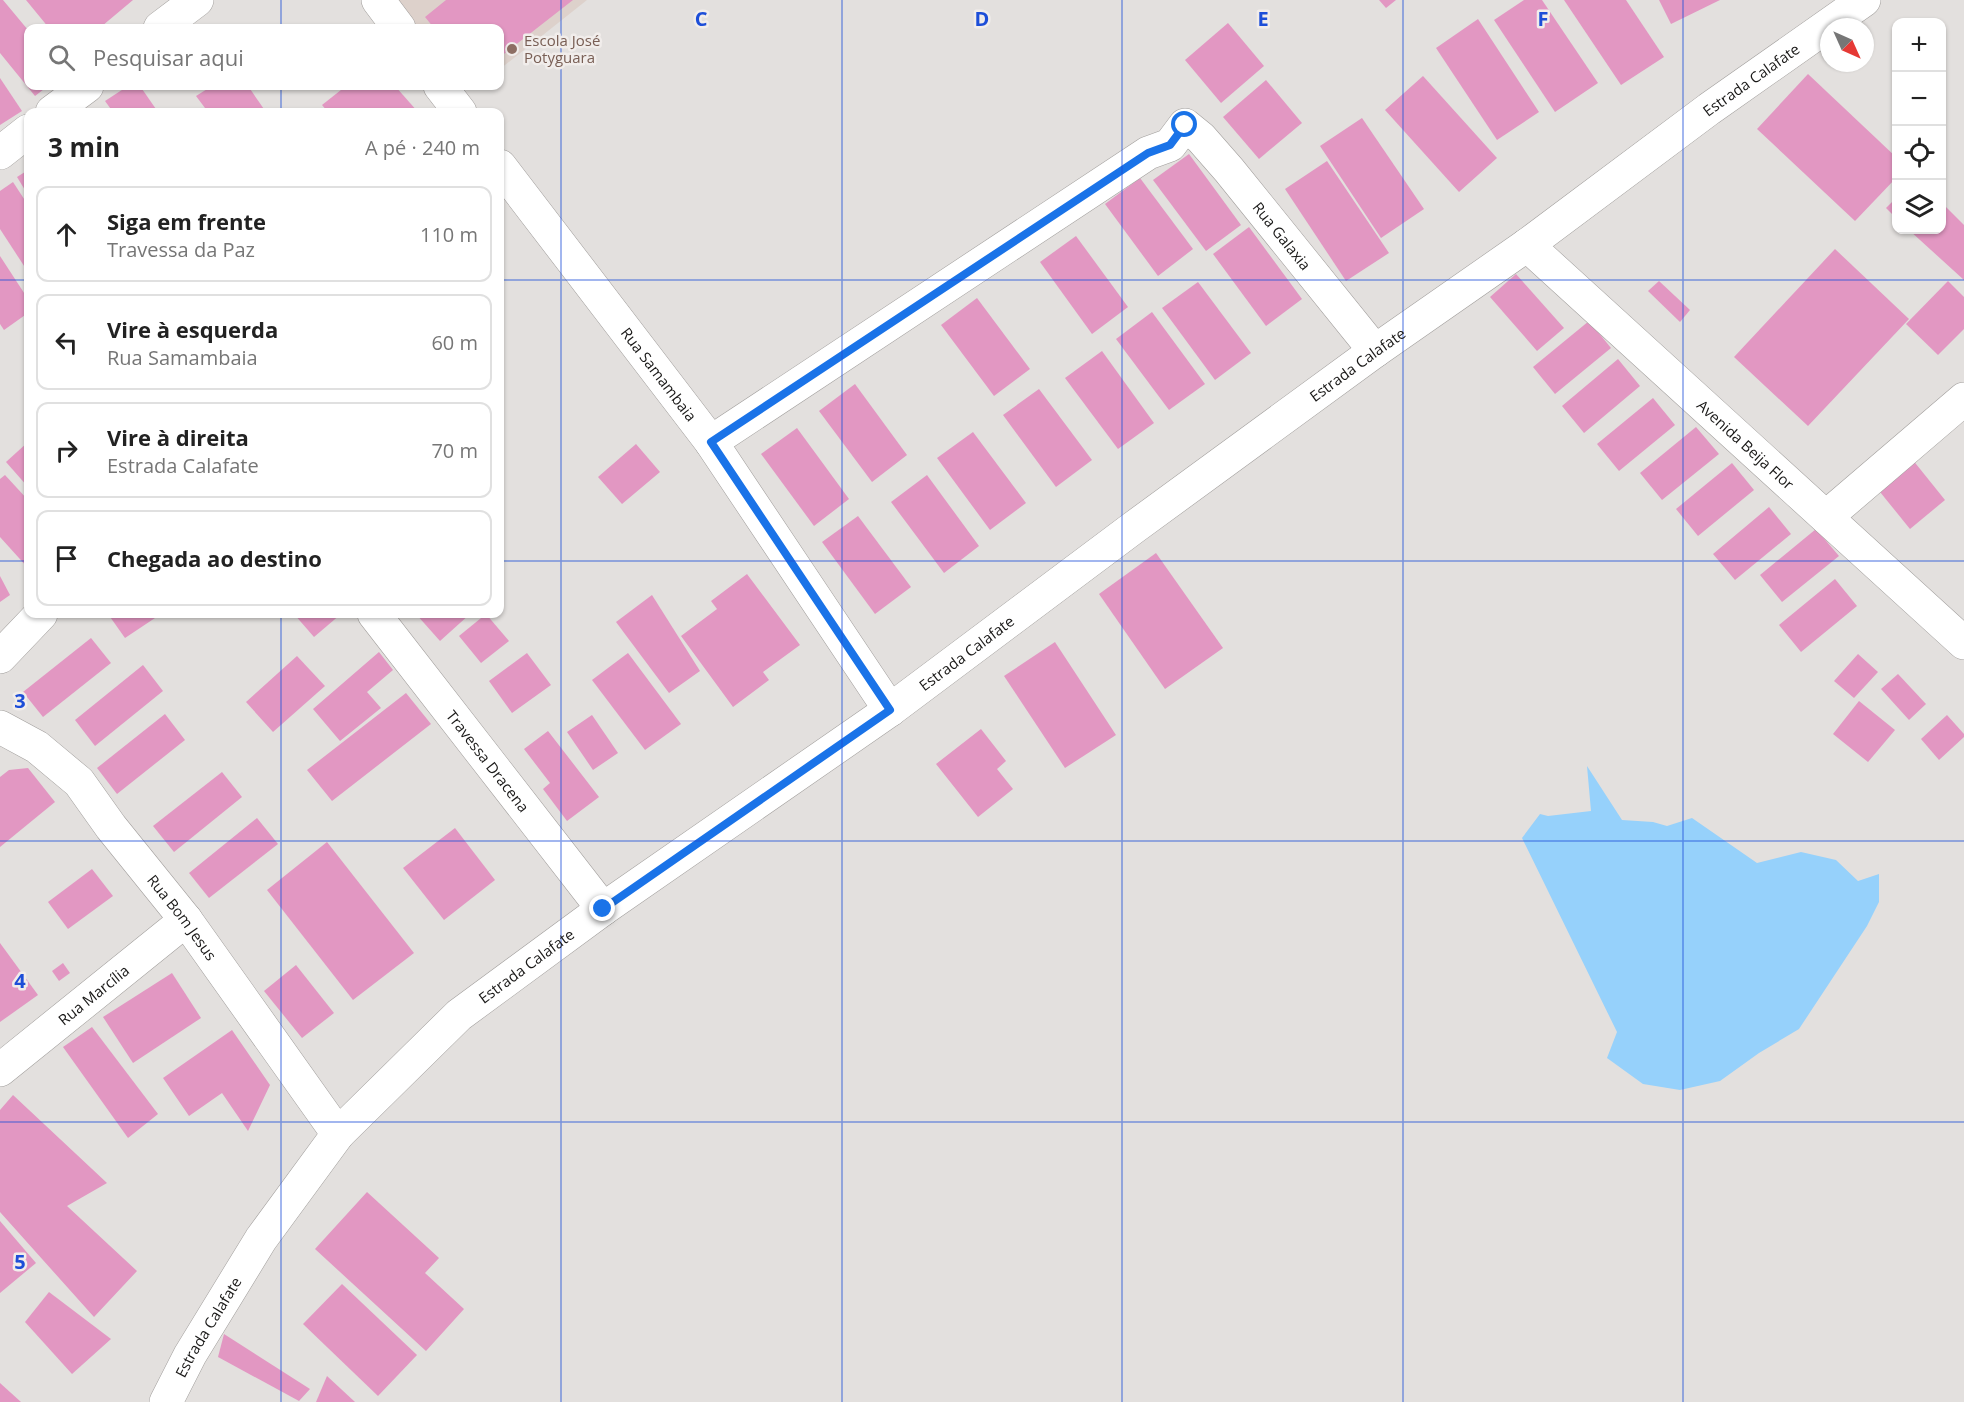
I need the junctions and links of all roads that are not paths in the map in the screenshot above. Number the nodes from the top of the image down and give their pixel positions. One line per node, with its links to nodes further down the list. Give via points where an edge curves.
1 (196, 0): 4 (street)
2 (378, 0): 5 (street)
3 (1864, 0): 13 (street, Estrada Calafate)
4 (165, 24)
5 (396, 24)
6 (82, 90): 8 (street)
7 (443, 90): 9 (street)
8 (57, 108)
9 (457, 108)
10 (24, 134): 11 (street)
11 (0, 153)
12 (504, 176): 16 (street, Rua Samambaia)
13 (1527, 245): 14 (street, Estrada Calafate); 17 (street, Avenida Beija Flor)
14 (1376, 351): 16 (street, Rua Galaxia, via 1229,170 1185,125 1170,145 1148,153); 22 (street, Estrada Calafate)
15 (1964, 399): 17 (street)
16 (711, 442): 22 (street, Rua Samambaia)
17 (1826, 517): 20 (street, Avenida Beija Flor)
18 (37, 618): 21 (street)
19 (377, 618): 24 (street, Travessa Dracena)
20 (1964, 643)
21 (0, 657)
22 (890, 710): 24 (street, Estrada Calafate)
23 (0, 727): 25 (street, Rua Bom Jesus, via 37,747 79,782)
24 (603, 909): 27 (street, Estrada Calafate, via 459,1015)
25 (186, 920): 26 (street, Rua Marcília); 27 (street, Rua Bom Jesus)
26 (0, 1070)
27 (338, 1134): 28 (street, Estrada Calafate, via 261,1239)
28 (166, 1402)

